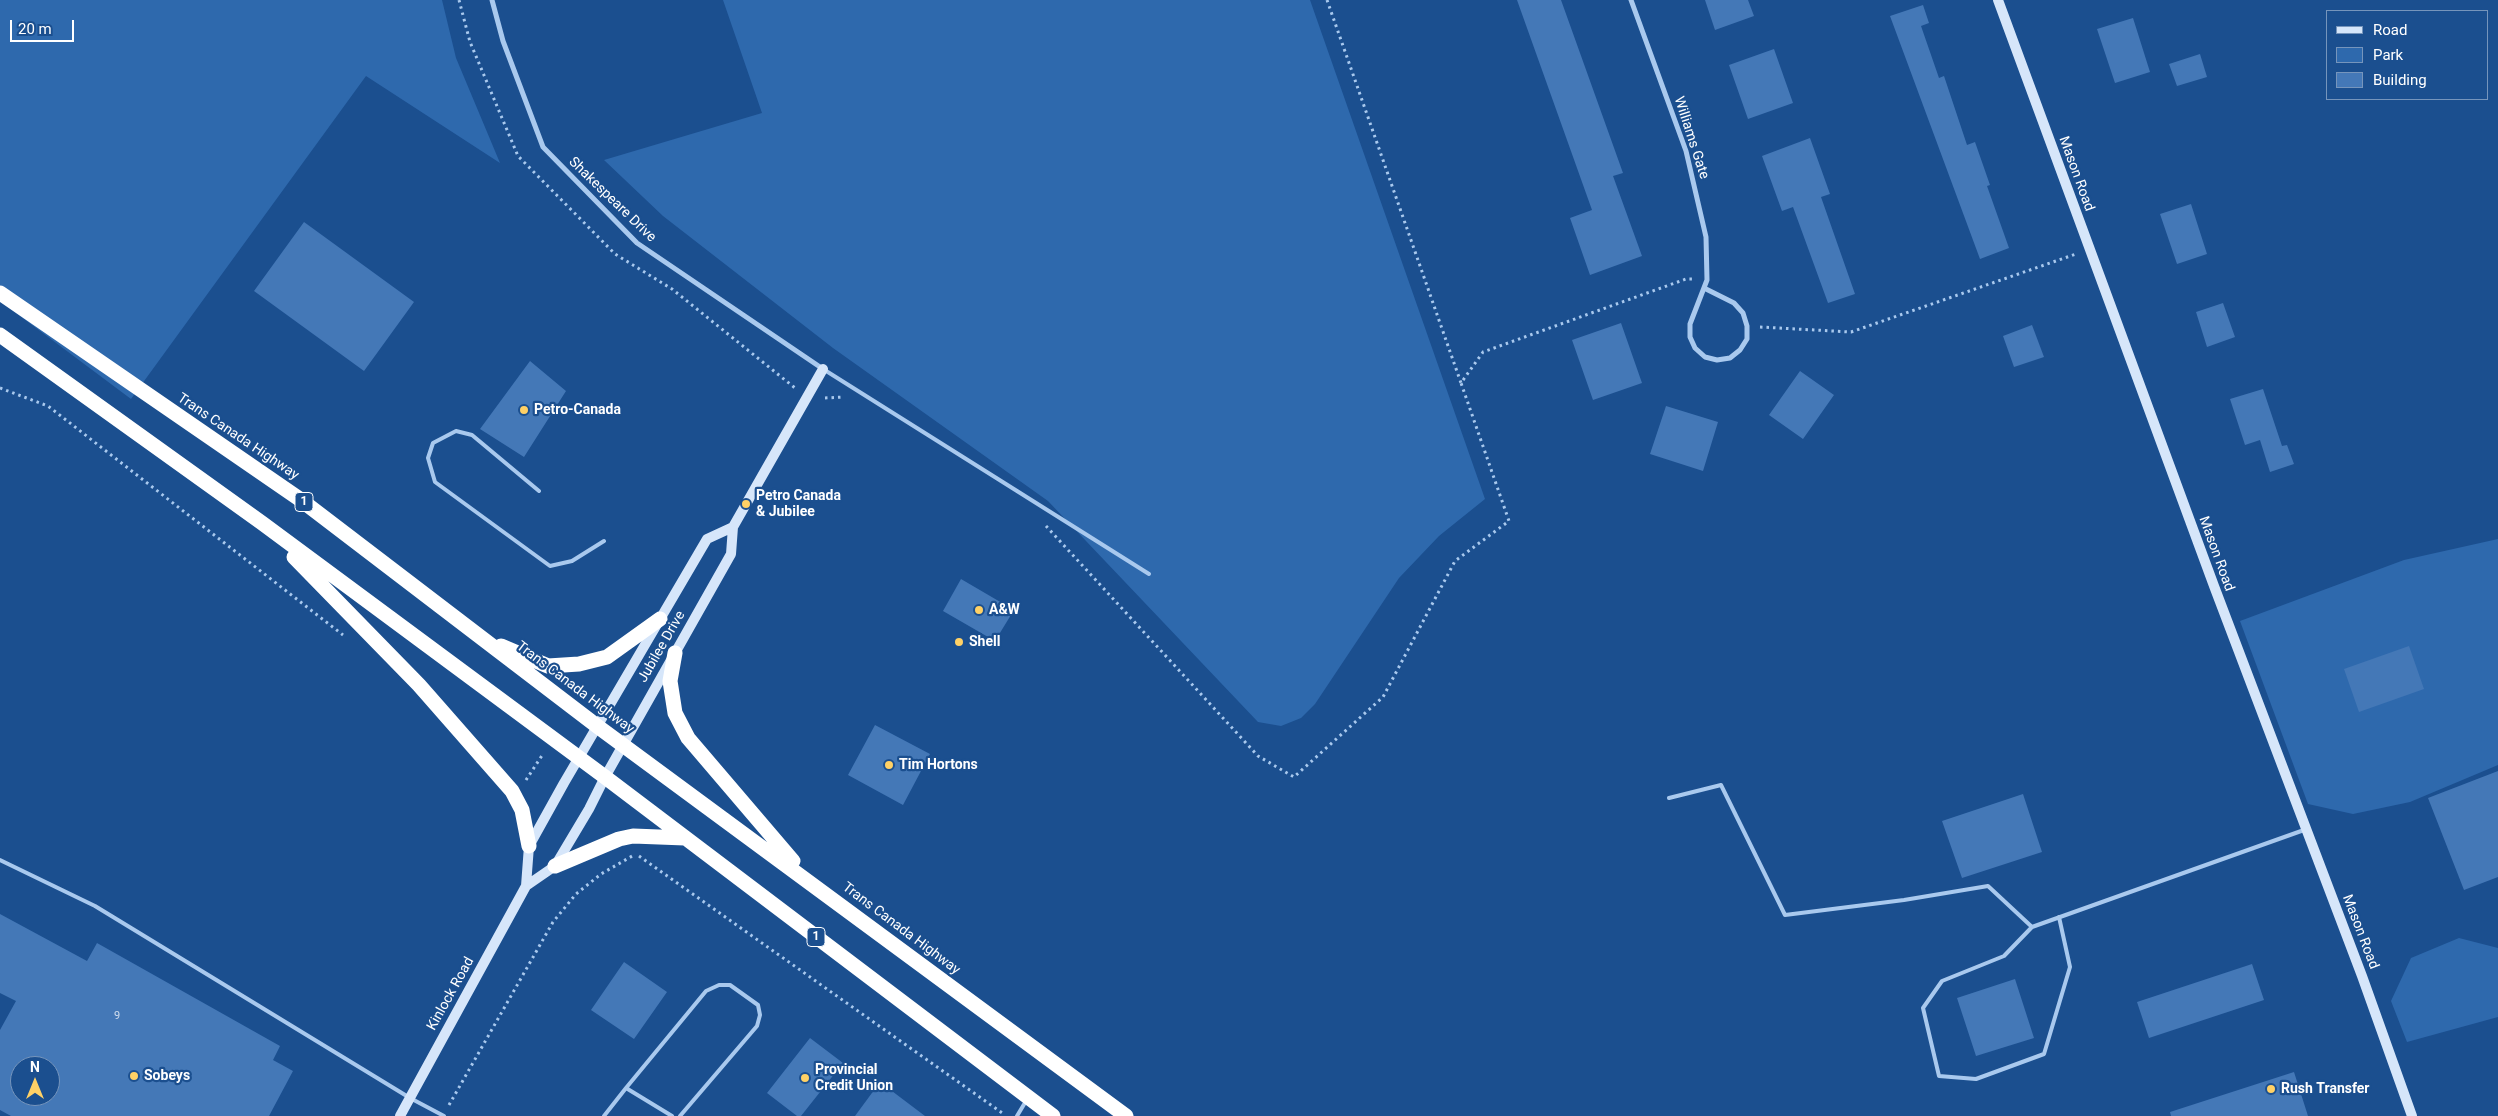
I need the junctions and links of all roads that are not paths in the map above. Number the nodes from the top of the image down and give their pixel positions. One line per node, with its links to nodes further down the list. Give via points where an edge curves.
1 (492, 0): 7 (street, Shakespeare Drive, via 503,42 543,147 637,242)
2 (1631, 0): 4 (street, Williams Gate, via 1695,181 1706,237)
3 (1998, 0): 21 (street, Mason Road)
4 (1704, 288): 4 (street, Williams Gate, via 1690,324 1690,337 1704,357 1730,358 1746,339 1743,313 1734,303)
5 (0, 293): 14 (highway, Trans Canada Highway / 1, via 301,500)
6 (0, 335): 9 (highway, 1)
7 (823, 369): 10 (street, Jubilee Drive); 12 (lane)
8 (539, 491): 11 (lane, via 472,435 456,431 433,442 428,458 435,482 550,566 572,561)
9 (262, 523): 18 (highway, 1); 23 (highway, via 419,685 512,791 522,810)
10 (733, 527): 13 (street, Jubilee Drive, via 707,539); 15 (street, Jubilee Drive, via 731,554)
11 (604, 541)
12 (1149, 574)
13 (660, 619): 14 (highway, via 607,657 579,664 548,666); 16 (street, Jubilee Drive)
14 (481, 638): 16 (highway, Trans Canada Highway / 1)
15 (675, 653): 17 (street, Jubilee Drive); 26 (highway, via 670,681 675,713 688,738)
16 (597, 726): 17 (highway, Trans Canada Highway / 1); 18 (street, Jubilee Drive)
17 (623, 744): 19 (street, Jubilee Drive); 26 (highway, Trans Canada Highway / 1)
18 (578, 758): 19 (highway, 1); 23 (street, Kinlock Road)
19 (604, 777): 22 (highway, 1); 25 (street, Kinlock Road)
20 (1669, 798): 29 (lane, via 1721,785 1786,915 1988,886)
21 (2306, 829): 28 (lane); 41 (street, Mason Road)
22 (685, 838): 25 (highway, via 633,836 619,839); 32 (highway, 1)
23 (528, 846): 27 (street, Kinlock Road)
24 (0, 860): 31 (lane, via 95,906)
25 (555, 866): 27 (street, Kinlock Road)
26 (810, 882): 40 (highway, Trans Canada Highway / 1)
27 (526, 886): 31 (street, Kinlock Road)
28 (2059, 917): 29 (lane); 29 (lane, via 2070,967 2044,1054 1976,1079 1940,1076 1923,1008 1942,981 2004,956)
29 (2032, 927)
30 (626, 1088): 35 (lane); 36 (lane); 37 (lane, via 706,991 718,984 730,985 758,1005 757,1026)
31 (410, 1098): 33 (street, Kinlock Road); 34 (lane)
32 (1029, 1098): 38 (lane); 39 (highway, 1)
33 (400, 1116)
34 (443, 1116)
35 (604, 1116)
36 (672, 1116)
37 (680, 1116)
38 (1016, 1116)
39 (1053, 1116)
40 (1126, 1116)
41 (2412, 1116)

